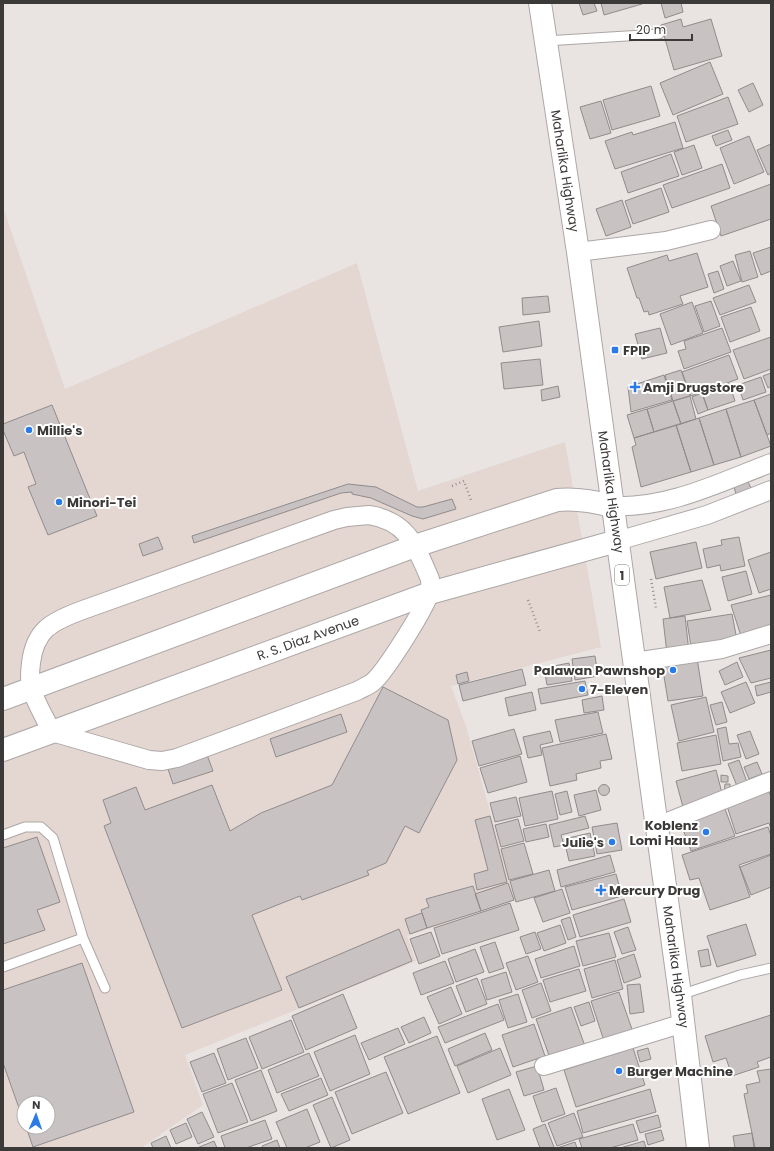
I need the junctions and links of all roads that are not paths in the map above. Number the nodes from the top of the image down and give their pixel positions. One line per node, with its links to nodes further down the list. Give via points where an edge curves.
1 (540, 3): 3 (main road, Maharlika Highway / 1)
2 (659, 34): 3 (lane)
3 (545, 41): 5 (main road, Maharlika Highway / 1)
4 (711, 230): 5 (street, via 666,241)
5 (578, 252): 8 (main road, Maharlika Highway / 1)
6 (771, 463): 8 (street, via 676,499 636,507)
7 (771, 490): 9 (street, via 708,515)
8 (612, 506): 9 (main road, Maharlika Highway / 1); 10 (main road, via 588,500 557,500)
9 (617, 541): 11 (main road, R. S. Diaz Avenue); 13 (main road, Maharlika Highway / 1)
10 (415, 546): 11 (street, via 430,579); 14 (main road); 14 (street, via 404,530 385,518 369,515 347,516 80,611 56,621 41,633 35,644 32,660)
11 (430, 593): 16 (main road, R. S. Diaz Avenue); 16 (street, via 382,672 373,682 357,692 177,758 162,761 149,760)
12 (771, 634): 13 (street, via 722,649)
13 (634, 662): 19 (main road, Maharlika Highway / 1)
14 (32, 689): 15 (main road); 16 (street)
15 (3, 699)
16 (52, 732): 17 (main road, R. S. Diaz Avenue)
17 (3, 750)
18 (771, 781): 19 (street)
19 (657, 826): 25 (main road, Maharlika Highway / 1)
20 (3, 835): 21 (lane, via 25,827 41,827 53,838)
21 (83, 938): 22 (lane); 24 (lane)
22 (3, 967)
23 (771, 968): 25 (lane, via 740,975)
24 (105, 988)
25 (680, 995): 26 (main road, Maharlika Highway / 1)
26 (684, 1022): 27 (street); 28 (main road, Maharlika Highway / 1)
27 (544, 1066)
28 (698, 1148)

